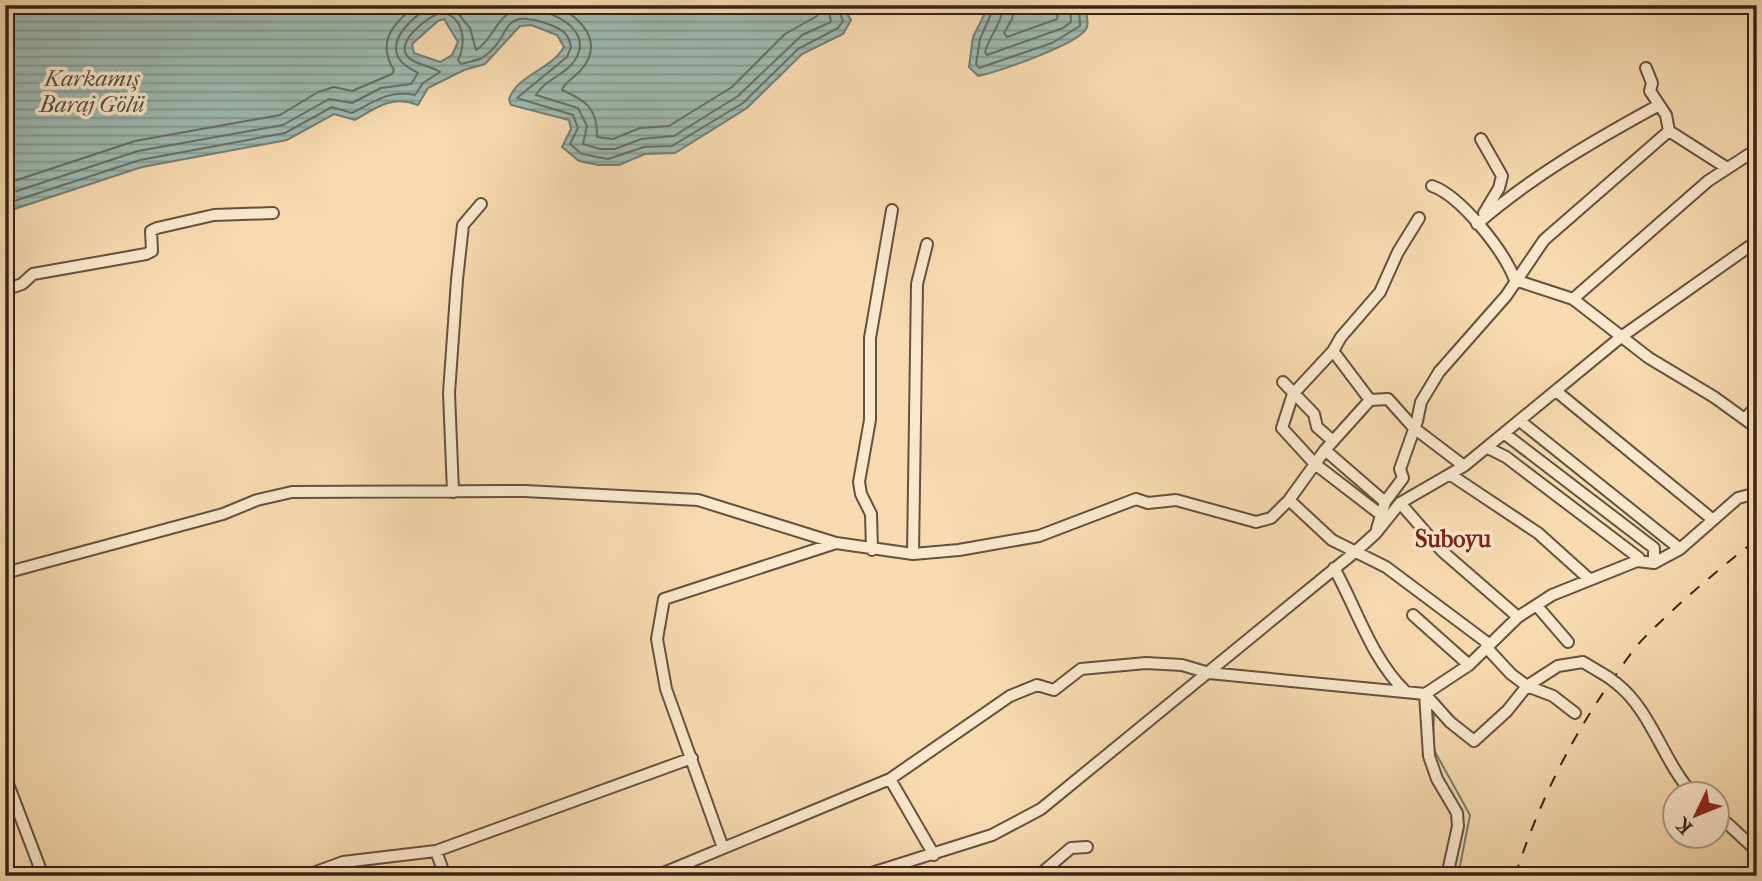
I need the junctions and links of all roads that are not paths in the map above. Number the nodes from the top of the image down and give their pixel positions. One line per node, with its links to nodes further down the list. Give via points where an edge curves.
1 (1646, 68): 2 (street, via 1650,91)
2 (1659, 105): 3 (street); 12 (street, via 1584,146 1507,197)
3 (1669, 131): 6 (street); 15 (street, via 1544,240)
4 (1481, 139): 12 (street, via 1502,176)
5 (1751, 153): 6 (street)
6 (1727, 168): 17 (street)
7 (1432, 186): 12 (street, via 1447,191)
8 (481, 204): 35 (street, via 463,225 457,281 449,393)
9 (892, 210): 45 (street, via 870,338 870,419 859,482 871,514)
10 (273, 213): 16 (street, via 214,215 157,228 151,231 152,251 146,254 33,274)
11 (1419, 218): 19 (street, via 1380,292)
12 (1477, 224): 15 (street, via 1509,264)
13 (1757, 241): 18 (street)
14 (927, 244): 47 (street, via 917,284)
15 (1515, 281): 17 (street); 27 (street, via 1430,385 1420,402)
16 (5, 290)
17 (1573, 299): 18 (street)
18 (1621, 337): 21 (street); 25 (street)
19 (1333, 351): 22 (street); 23 (street)
20 (1283, 382): 22 (street)
21 (1556, 391): 26 (street); 41 (street)
22 (1293, 394): 30 (street, via 1314,414); 32 (street, via 1282,428)
23 (1370, 400): 27 (street, via 1388,399); 30 (street)
24 (1757, 405): 25 (street)
25 (1745, 419): 28 (street)
26 (1520, 421): 29 (street); 44 (street)
27 (1415, 428): 33 (street); 38 (street, via 1400,469 1403,478)
28 (1757, 428)
29 (1505, 434): 31 (street); 49 (street, via 1654,548)
30 (1329, 445): 32 (street); 38 (street)
31 (1488, 447): 33 (street); 48 (street, via 1639,558)
32 (1315, 464): 37 (street); 40 (street)
33 (1464, 466): 34 (street)
34 (1451, 475): 39 (street); 52 (street, via 1538,533)
35 (453, 492): 43 (street, via 698,500); 51 (street, via 292,492)
36 (1757, 493): 41 (street, via 1738,498)
37 (1289, 500): 46 (street, via 1332,540); 47 (street, via 1271,518 1256,522 1176,500 1148,503 1136,499 1039,536)
38 (1385, 502): 40 (street)
39 (1400, 503): 42 (street); 55 (street, via 1442,551)
40 (1380, 514): 42 (street)
41 (1713, 519): 44 (street)
42 (1376, 533): 46 (street)
43 (836, 542): 45 (street); 64 (street, via 664,599 657,639 666,690)
44 (1680, 549): 49 (street)
45 (872, 550): 47 (street)
46 (1356, 552): 50 (street); 57 (street, via 1386,567)
47 (913, 554)
48 (1637, 561): 49 (street); 52 (street)
49 (1654, 564)
50 (1334, 568): 59 (street); 61 (street, via 1375,653)
51 (5, 573)
52 (1588, 578): 53 (street)
53 (1537, 606): 55 (street); 56 (street)
54 (1413, 615): 58 (street)
55 (1518, 617): 57 (street)
56 (1569, 642)
57 (1487, 645): 58 (street); 60 (street)
58 (1469, 665): 62 (street)
59 (1209, 673): 61 (street); 66 (street, via 1182,665 1146,663 1081,669 1054,690 1037,685 1010,696); 73 (street, via 1041,809 992,835)
60 (1527, 686): 62 (street, via 1475,741); 63 (street, via 1553,696); 67 (street, via 1558,666 1583,662 1612,680 1663,745)
61 (1405, 691): 62 (street)
62 (1425, 694): 80 (street, via 1429,756 1457,813)
63 (1574, 713)
64 (692, 758): 70 (street); 71 (street)
65 (5, 776): 74 (street)
66 (890, 779): 70 (street); 73 (street)
67 (1680, 780)
68 (1730, 825): 72 (street)
69 (1087, 846): 79 (street, via 1071,848)
70 (723, 848): 77 (street)
71 (436, 851): 75 (street, via 343,862); 76 (street)
72 (1757, 851)
73 (934, 855): 78 (street)
74 (43, 876)
75 (304, 876)
76 (445, 876)
77 (656, 876)
78 (862, 876)
79 (1038, 876)
80 (1447, 876)

